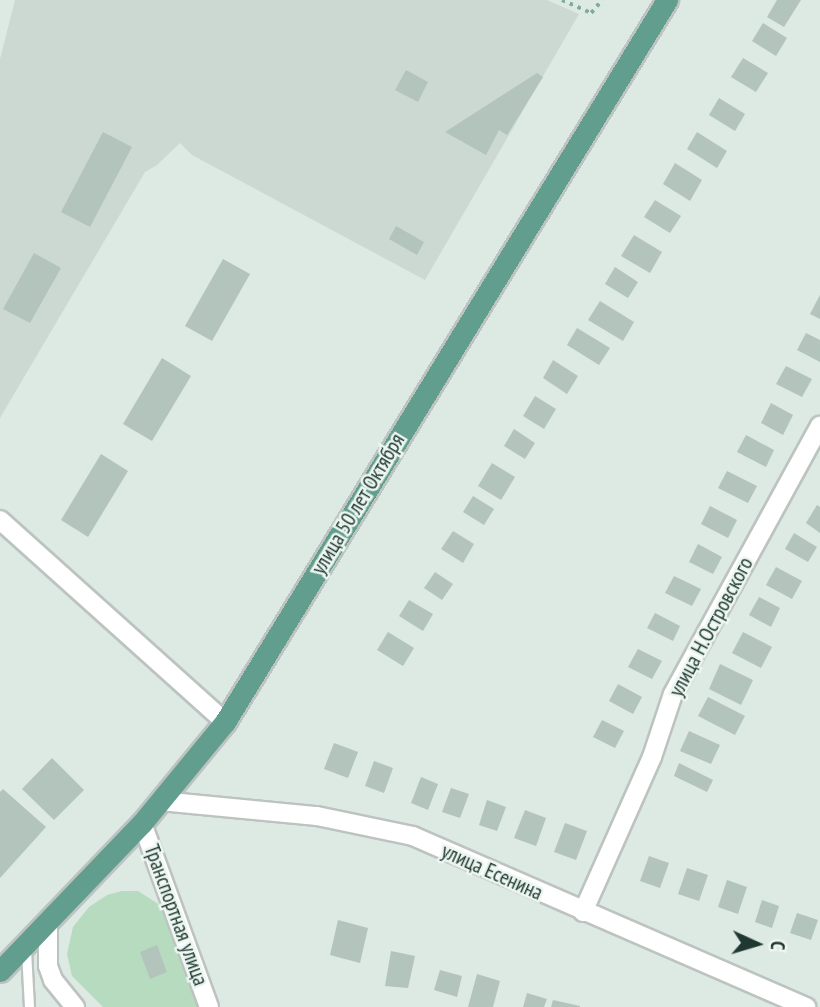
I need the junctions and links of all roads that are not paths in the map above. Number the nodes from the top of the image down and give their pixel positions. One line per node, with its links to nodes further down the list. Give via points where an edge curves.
1 (667, 0): 4 (main road, улица 50 лет Октября)
2 (820, 426): 7 (street, улица Н.Островского, via 673,694 652,757)
3 (0, 520): 4 (street)
4 (225, 722): 5 (main road, улица 50 лет Октября)
5 (160, 801): 6 (main road, улица 50 лет Октября); 7 (street, улица Есенина, via 317,816 413,836)
6 (142, 823): 8 (main road, улица 50 лет Октября); 13 (street, Транспортная улица)
7 (583, 912): 14 (street, улица Есенина)
8 (48, 922): 9 (main road, улица 50 лет Октября); 12 (street, via 48,965 53,980)
9 (26, 945): 10 (main road, улица 50 лет Октября); 11 (lane)
10 (0, 971)
11 (29, 1007)
12 (75, 1007)
13 (209, 1007)
14 (806, 1007)

